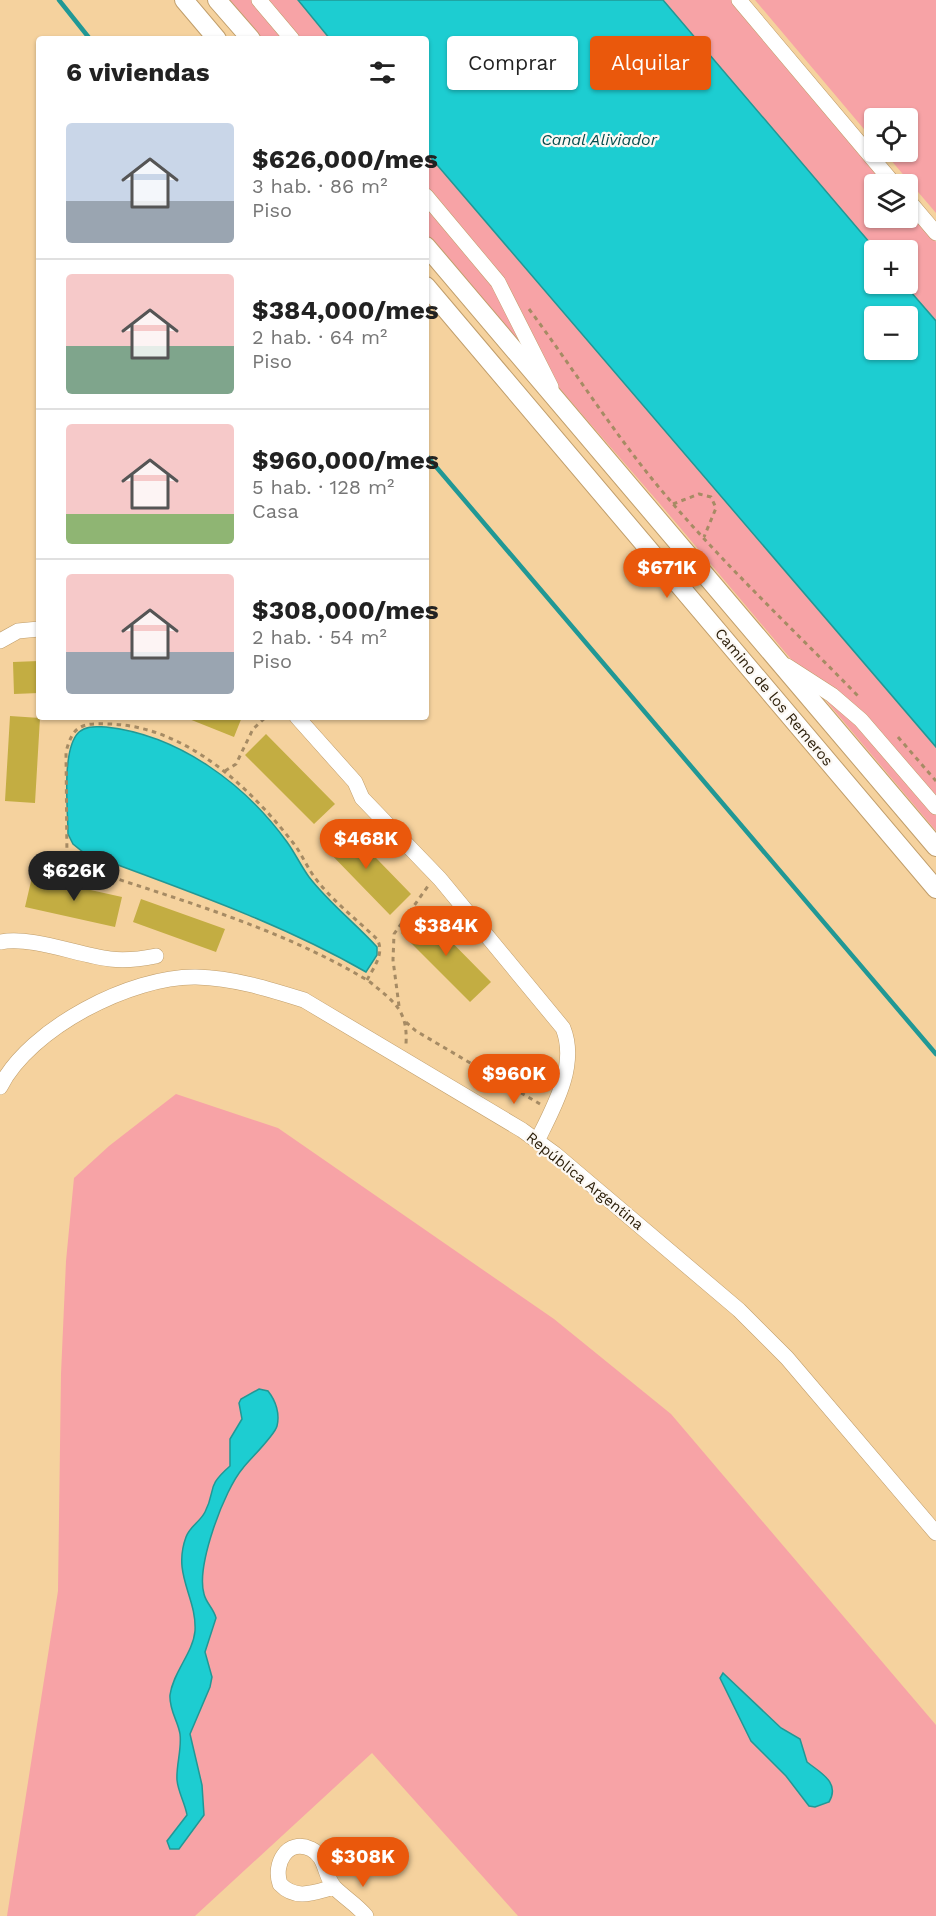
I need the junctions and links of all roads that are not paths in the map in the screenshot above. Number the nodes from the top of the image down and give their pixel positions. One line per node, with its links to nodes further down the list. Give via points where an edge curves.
1 (184, 0): 5 (main road)
2 (218, 0): 6 (main road)
3 (259, 0): 7 (street)
4 (739, 0): 8 (street)
5 (214, 36)
6 (248, 36)
7 (289, 36)
8 (886, 174)
9 (429, 200): 14 (street, via 498,282)
10 (918, 212): 11 (street)
11 (936, 233)
12 (429, 250): 14 (main road, Camino de los Remeros)
13 (429, 290): 21 (main road, Camino de los Remeros)
14 (560, 403): 17 (main road, Camino de los Remeros)
15 (36, 629): 16 (street, via 18,631)
16 (0, 641)
17 (777, 660): 19 (street, via 832,695 861,720); 20 (main road, Camino de los Remeros)
18 (300, 720): 25 (street, via 355,782 362,798 435,875 563,1028 570,1057)
19 (936, 807)
20 (936, 847)
21 (936, 889)
22 (0, 942): 23 (street, via 131,961)
23 (156, 956)
24 (0, 1087): 25 (street, República Argentina, via 29,1052 83,1011 142,985 196,977 240,982 304,1000 493,1110)
25 (537, 1141): 26 (street, República Argentina, via 739,1310 787,1358)
26 (936, 1533)
27 (334, 1887): 28 (street)
28 (366, 1916)

